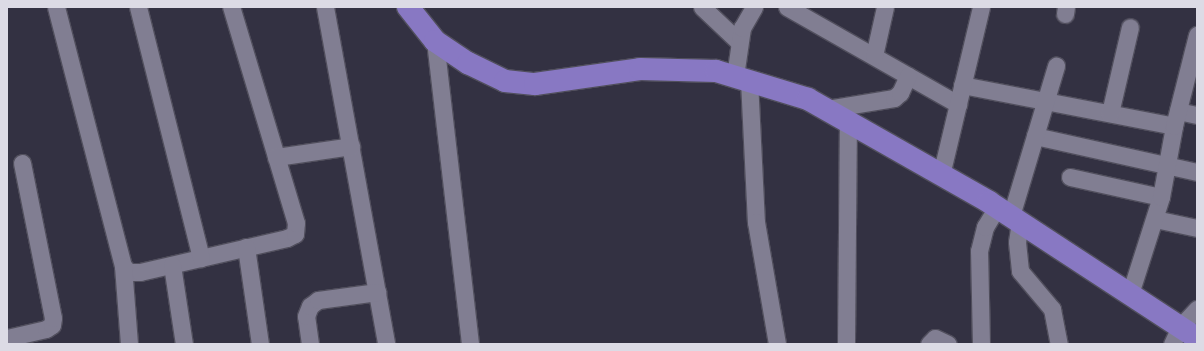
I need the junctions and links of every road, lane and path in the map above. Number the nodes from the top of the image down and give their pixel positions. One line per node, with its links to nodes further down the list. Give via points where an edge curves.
1 (56, 7): 43 (street)
2 (138, 7): 41 (street)
3 (231, 7): 30 (street)
4 (326, 7): 29 (street)
5 (408, 7): 13 (main road)
6 (702, 7): 14 (street)
7 (754, 7): 14 (street, via 742,28)
8 (787, 7): 15 (street)
9 (885, 7): 15 (street)
10 (981, 7): 20 (street)
11 (1130, 27): 24 (street)
12 (1197, 35): 16 (street)
13 (435, 41): 19 (main road, via 468,63 505,81 535,84 640,68 716,71); 54 (street)
14 (739, 42): 19 (street)
15 (874, 56): 18 (street)
16 (1194, 60): 26 (street)
17 (1056, 66): 21 (street)
18 (908, 76): 22 (street); 23 (street, via 900,93 894,98)
19 (742, 78): 23 (main road, via 808,99); 55 (street, via 756,222)
20 (962, 84): 21 (street); 22 (street)
21 (1046, 101): 24 (street); 28 (street)
22 (958, 104): 34 (street)
23 (827, 110): 27 (main road)
24 (1110, 113): 26 (street)
25 (1197, 115): 26 (street)
26 (1176, 119): 32 (street)
27 (848, 121): 34 (main road); 56 (street)
28 (1035, 136): 32 (street); 37 (street)
29 (351, 146): 30 (street); 44 (street)
30 (276, 157): 40 (street, via 296,223 295,234)
31 (22, 163): 48 (street, via 54,318 52,325 46,329)
32 (1167, 166): 33 (street); 36 (street)
33 (1197, 172)
34 (941, 175): 37 (main road)
35 (1070, 177): 36 (street)
36 (1161, 197): 38 (street)
37 (1009, 215): 45 (main road); 59 (street, via 985,227 979,251); 60 (street, via 1017,242 1020,271 1052,309)
38 (1155, 219): 39 (street); 45 (street)
39 (1197, 228)
40 (246, 247): 41 (street); 51 (street)
41 (201, 258): 42 (street)
42 (172, 265): 43 (street, via 140,272 130,272); 50 (street)
43 (123, 266): 49 (street)
44 (377, 292): 52 (street, via 318,300 310,306 306,316); 53 (street)
45 (1130, 294): 47 (main road)
46 (1197, 309): 47 (street)
47 (1183, 336)
48 (7, 338)
49 (129, 344)
50 (184, 344)
51 (260, 344)
52 (310, 344)
53 (386, 344)
54 (470, 344)
55 (778, 344)
56 (846, 344)
57 (928, 344): 58 (street, via 935,338)
58 (948, 344)
59 (981, 344)
60 (1059, 344)

